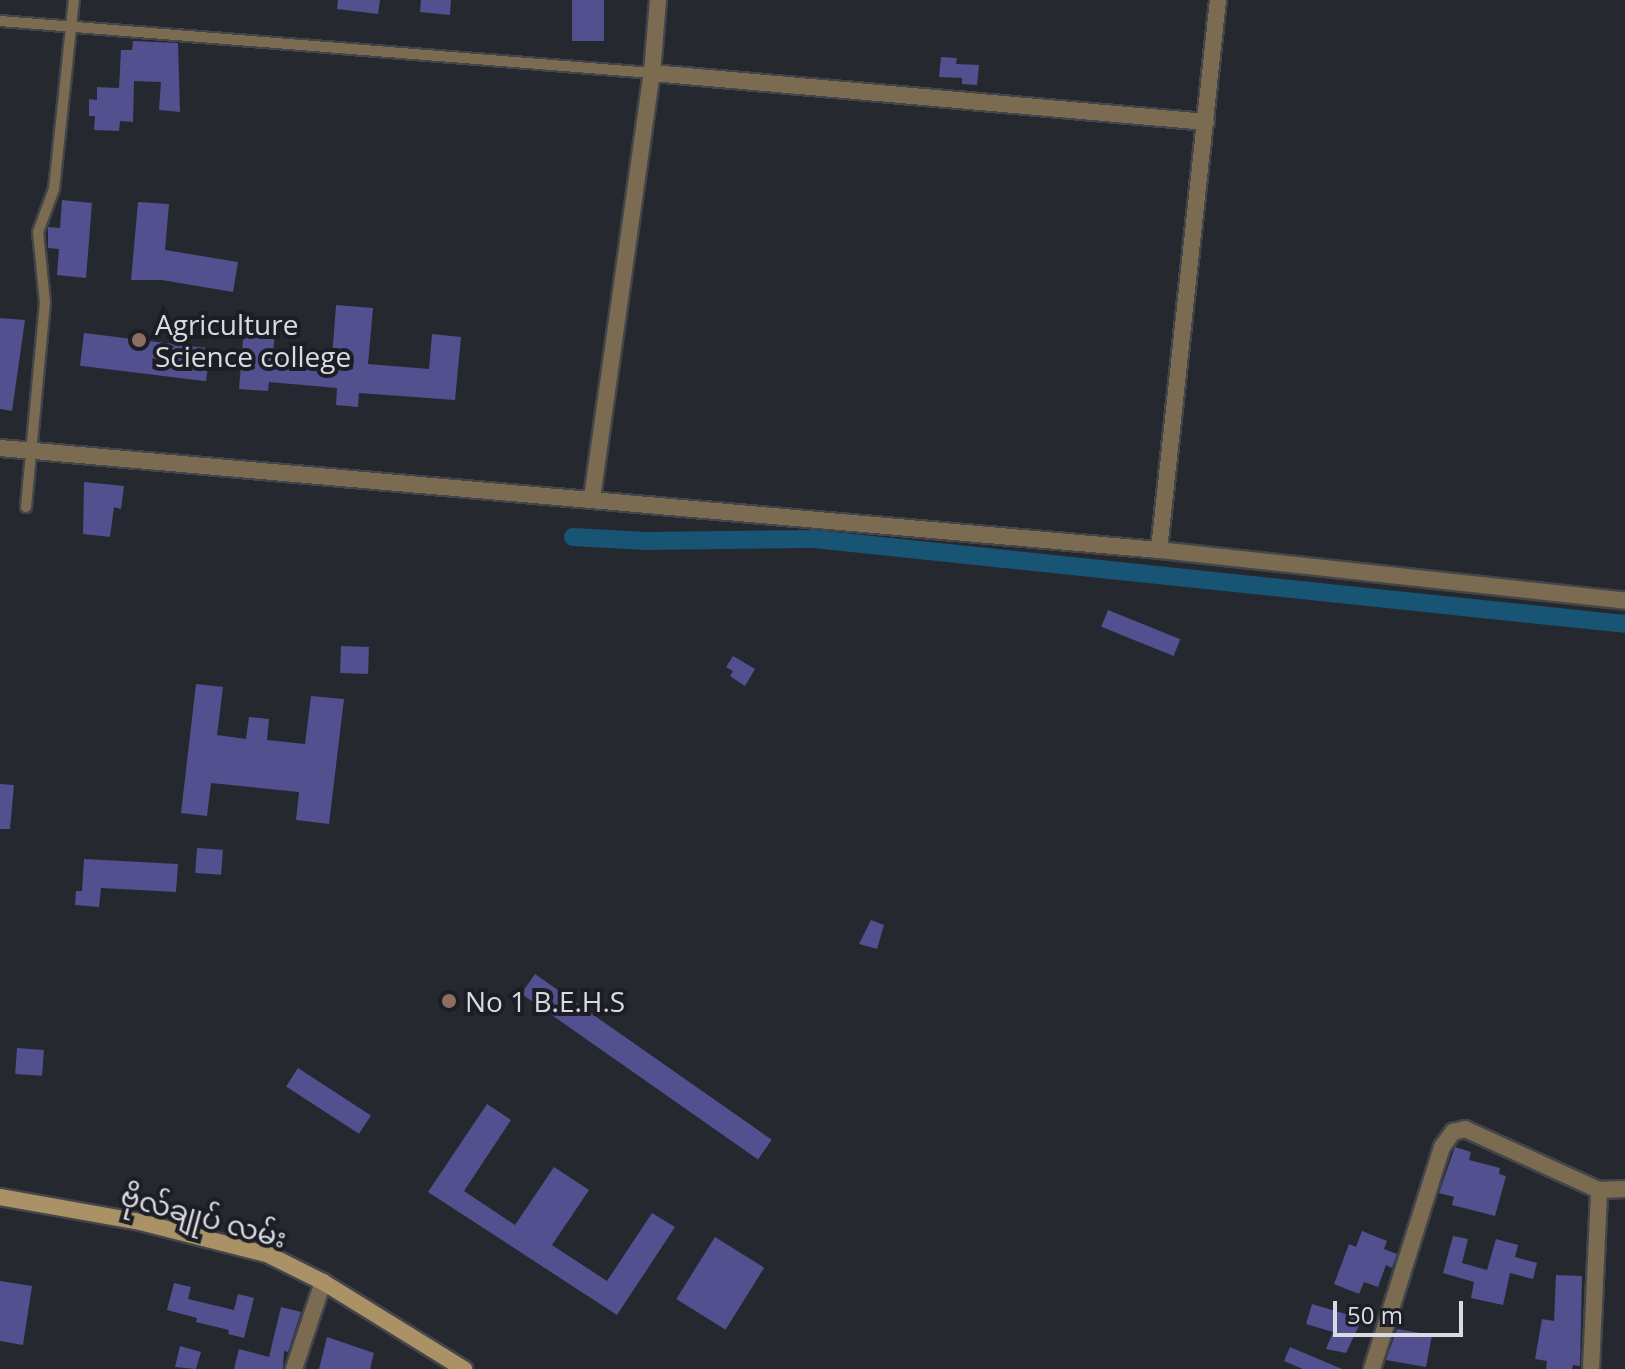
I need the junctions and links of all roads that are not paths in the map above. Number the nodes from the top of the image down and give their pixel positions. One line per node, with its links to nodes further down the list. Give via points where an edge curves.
1 (74, 0): 5 (lane)
2 (658, 0): 6 (street)
3 (1218, 0): 7 (street)
4 (0, 21): 5 (lane)
5 (72, 27): 6 (lane); 9 (lane, via 54,189 38,232 45,303)
6 (652, 73): 7 (street); 10 (street)
7 (1206, 122): 12 (street)
8 (0, 448): 9 (street)
9 (29, 451): 10 (street); 11 (lane)
10 (592, 498): 12 (street)
11 (26, 507)
12 (1159, 550): 13 (street)
13 (1625, 601)
14 (1625, 1189): 15 (street)
15 (1599, 1190): 20 (street, via 1465,1129 1453,1132 1442,1147); 21 (street)
16 (0, 1197): 17 (main road, ဗိုလ်ချုပ် လမ်း, via 221,1242 269,1255)
17 (323, 1282): 18 (street); 19 (main road, ဗိုလ်ချုပ် လမ်း)
18 (294, 1369)
19 (464, 1369)
20 (1372, 1369)
21 (1591, 1369)

